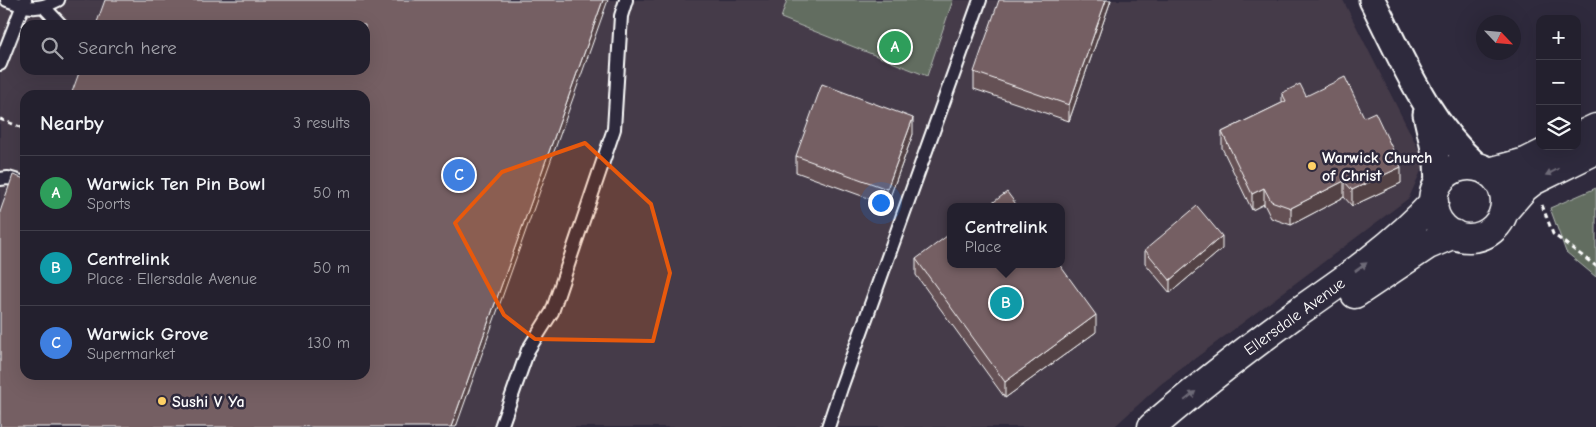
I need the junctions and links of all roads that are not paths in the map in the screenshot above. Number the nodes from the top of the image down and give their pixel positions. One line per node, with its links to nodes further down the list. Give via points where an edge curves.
1 (7, 0): 6 (lane)
2 (58, 0): 7 (lane)
3 (626, 0): 21 (lane, via 621,16 614,129 552,312 528,350)
4 (980, 0): 22 (lane)
5 (1372, 0): 10 (street)
6 (24, 3): 7 (lane); 9 (lane)
7 (44, 7): 8 (lane)
8 (56, 20)
9 (0, 64)
10 (1424, 104): 15 (street, via 1454,145); 18 (street, via 1436,162)
11 (1596, 128): 12 (street)
12 (1581, 135)
13 (1550, 150): 15 (street, Ellersdale Avenue, via 1526,162)
14 (1596, 150): 19 (street, Ellersdale Avenue, one-way to 19, via 1533,181)
15 (1483, 170): 18 (street, Ellersdale Avenue, via 1468,166 1451,171 1443,178); 19 (street, via 1496,178 1504,193)
16 (0, 179): 17 (lane)
17 (20, 182)
18 (1436, 193): 20 (street, via 1434,210 1437,218); 23 (street, Ellersdale Avenue, one-way to 18, via 1242,353 1370,260 1416,222)
19 (1504, 211): 20 (street, Ellersdale Avenue, via 1497,224 1485,234 1469,238)
20 (1454, 234): 24 (street, Ellersdale Avenue, via 1428,245 1380,276 1253,368)
21 (501, 427)
22 (828, 427)
23 (1152, 427)
24 (1181, 427)

